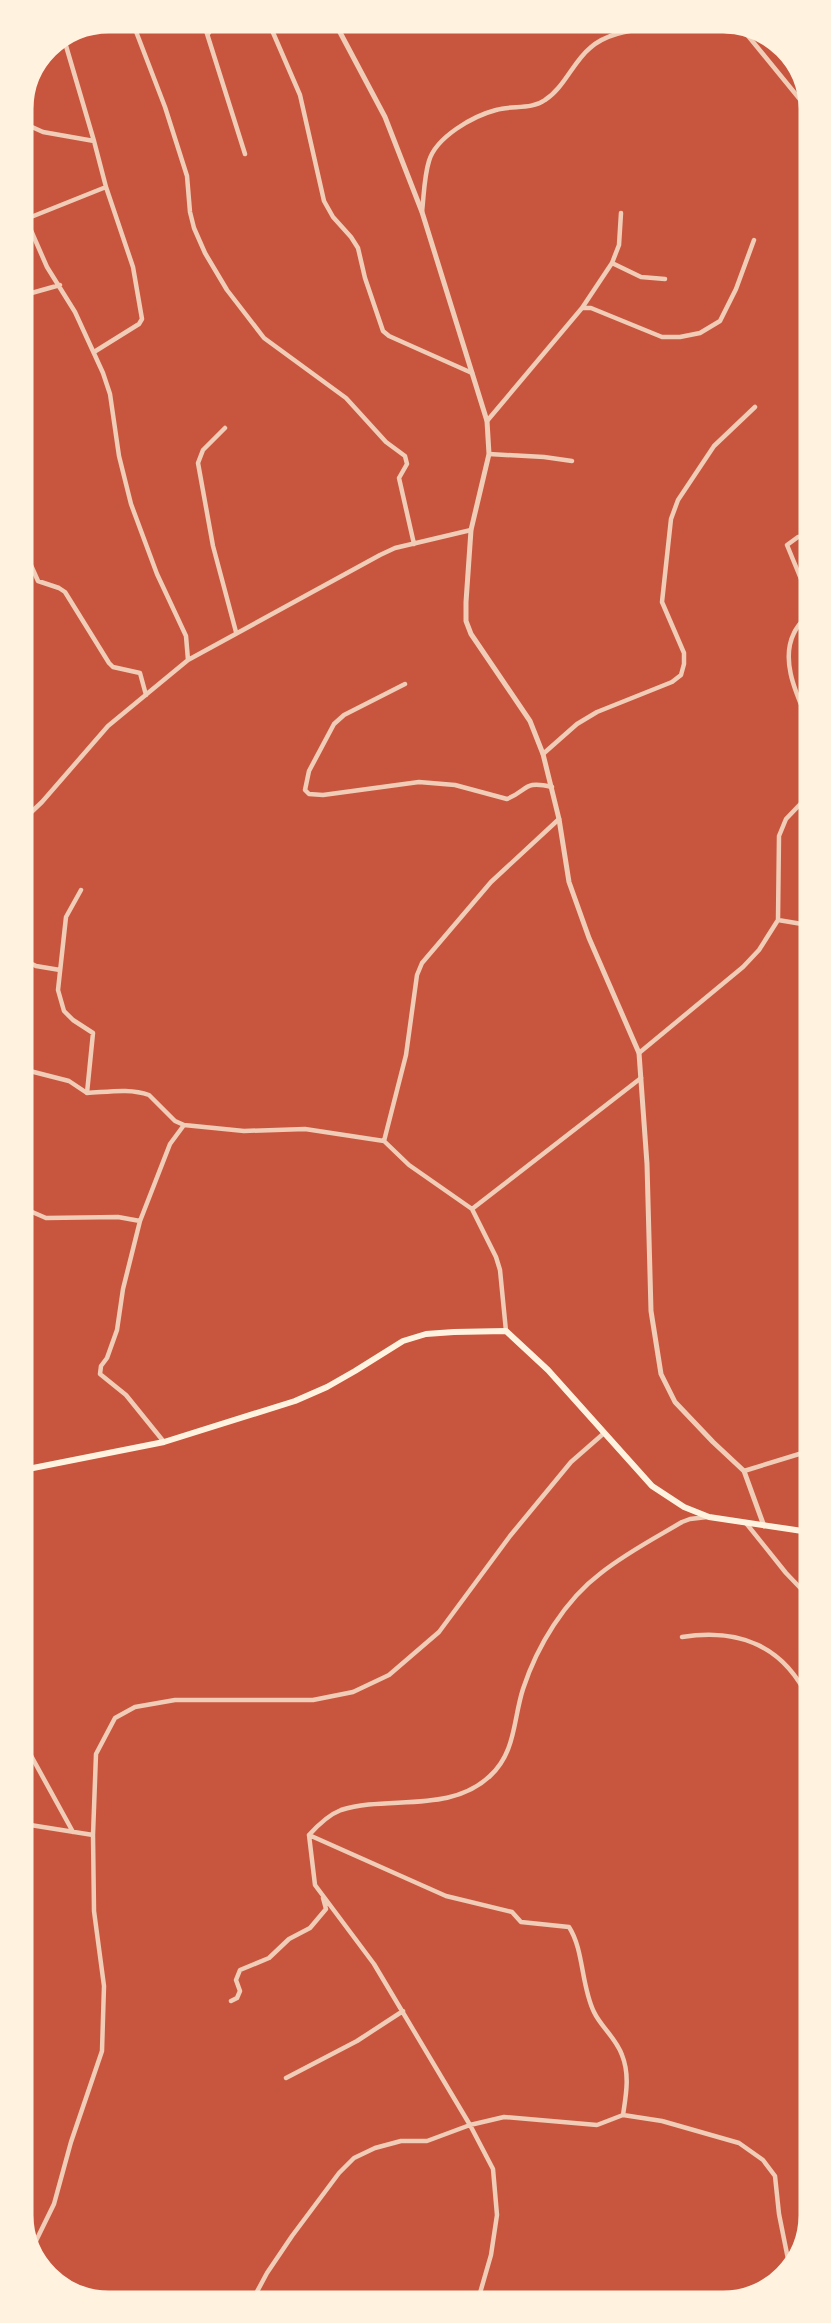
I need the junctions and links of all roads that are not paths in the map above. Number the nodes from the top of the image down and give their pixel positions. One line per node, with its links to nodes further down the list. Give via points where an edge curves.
1 (136, 31): 34 (street, via 187,176 190,212 205,253 227,290 264,338 346,398 386,442 405,456 407,464 399,478)
2 (207, 31): 7 (street)
3 (210, 31): 7 (street)
4 (272, 31): 26 (street, via 300,95 324,201 358,248 382,331)
5 (340, 31): 15 (street, via 385,117)
6 (631, 32): 15 (street, via 597,42 546,100 496,110 447,136 429,161)
7 (208, 34): 13 (street)
8 (748, 36): 10 (street)
9 (66, 44): 12 (street)
10 (799, 98)
11 (32, 128): 12 (street)
12 (94, 141): 14 (street)
13 (245, 154)
14 (106, 187): 17 (street); 25 (street, via 133,267 142,319)
15 (422, 212): 26 (street)
16 (621, 213): 20 (street, via 619,245)
17 (32, 217)
18 (32, 236): 22 (street)
19 (754, 240): 24 (street, via 720,321 700,333 662,337 591,308)
20 (612, 263): 21 (street, via 641,277); 24 (street)
21 (665, 279)
22 (60, 285): 23 (street); 25 (street)
23 (32, 293)
24 (582, 308): 28 (street)
25 (94, 352): 39 (street, via 110,394 131,504 186,636)
26 (472, 373): 28 (street)
27 (755, 407): 43 (street, via 714,446 678,500 671,519 662,602 684,653 681,675 597,712)
28 (487, 421): 30 (street)
29 (225, 428): 38 (street, via 203,450 198,463 213,546)
30 (489, 454): 31 (street); 32 (street)
31 (572, 461)
32 (471, 530): 34 (street); 43 (street, via 466,621 530,721)
33 (800, 537): 36 (street, via 787,545)
34 (414, 544): 38 (street, via 380,555)
35 (32, 568): 41 (street, via 38,581 62,589 109,663 140,673)
36 (800, 577)
37 (800, 625): 42 (street, via 789,649 790,673)
38 (236, 632): 39 (street)
39 (188, 660): 41 (street)
40 (405, 684): 44 (street, via 334,724 309,771 305,790 309,794 420,782 455,785 507,800 529,784)
41 (146, 695): 46 (street, via 108,726)
42 (800, 703)
43 (543, 754): 44 (street)
44 (552, 787): 47 (street)
45 (800, 804): 49 (street, via 786,819 779,836)
46 (32, 811)
47 (559, 819): 53 (street, via 569,882); 58 (street, via 491,882 422,963 406,1055)
48 (81, 890): 52 (street, via 66,917)
49 (778, 920): 50 (street); 53 (street, via 743,967)
50 (800, 924)
51 (32, 964): 52 (street)
52 (60, 970): 56 (street, via 58,990 64,1011 93,1033)
53 (639, 1053): 55 (street)
54 (32, 1072): 56 (street, via 69,1081)
55 (641, 1078): 59 (street); 67 (street, via 651,1311 661,1374 675,1402)
56 (87, 1093): 57 (street, via 144,1093)
57 (184, 1125): 58 (street, via 244,1131 305,1129); 61 (street, via 170,1144)
58 (384, 1141): 59 (street, via 409,1165)
59 (472, 1209): 62 (street, via 500,1269)
60 (32, 1212): 61 (street, via 46,1218 118,1217)
61 (140, 1221): 64 (street, via 117,1330 100,1374 126,1395)
62 (506, 1331): 63 (main road, via 548,1370); 64 (main road, via 426,1334 403,1341 356,1371 295,1401)
63 (603, 1434): 68 (main road, via 652,1486 684,1507); 78 (street, via 571,1462 439,1632 389,1675 353,1692 313,1700 175,1700 135,1707 115,1718 96,1754)
64 (164, 1442): 66 (main road)
65 (800, 1454): 67 (street)
66 (32, 1468)
67 (744, 1471): 70 (street)
68 (709, 1517): 69 (main road); 79 (street, via 682,1522 633,1550 599,1574 570,1604 545,1638 524,1685 507,1756 490,1776 445,1798 340,1811 318,1824)
69 (746, 1523): 70 (main road); 72 (street)
70 (764, 1526): 71 (main road)
71 (800, 1531)
72 (800, 1588)
73 (682, 1637): 74 (street, via 714,1634 746,1639 769,1650)
74 (800, 1684)
75 (32, 1757): 77 (street)
76 (32, 1825): 77 (street)
77 (73, 1832): 78 (street)
78 (93, 1835): 86 (street, via 94,1911 104,1986 102,2051 54,2204)
79 (309, 1835): 80 (street); 84 (street, via 446,1896 512,1912 521,1922 569,1927 594,2013 622,2055 628,2084)
80 (315, 1885): 81 (street, via 326,1910 310,1928 289,1939 268,1959 240,1970 236,1980 240,1991); 82 (street, via 374,1964)
81 (231, 2001)
82 (403, 2011): 83 (street, via 357,2041); 85 (street)
83 (286, 2078)
84 (623, 2115): 85 (street, via 597,2125 504,2117); 87 (street, via 663,2121 739,2143 763,2160 774,2176)
85 (470, 2125): 88 (street, via 427,2140 375,2148 354,2158 292,2236); 89 (street, via 493,2169 497,2215)
86 (36, 2242)
87 (787, 2256)
88 (257, 2291)
89 (480, 2292)

